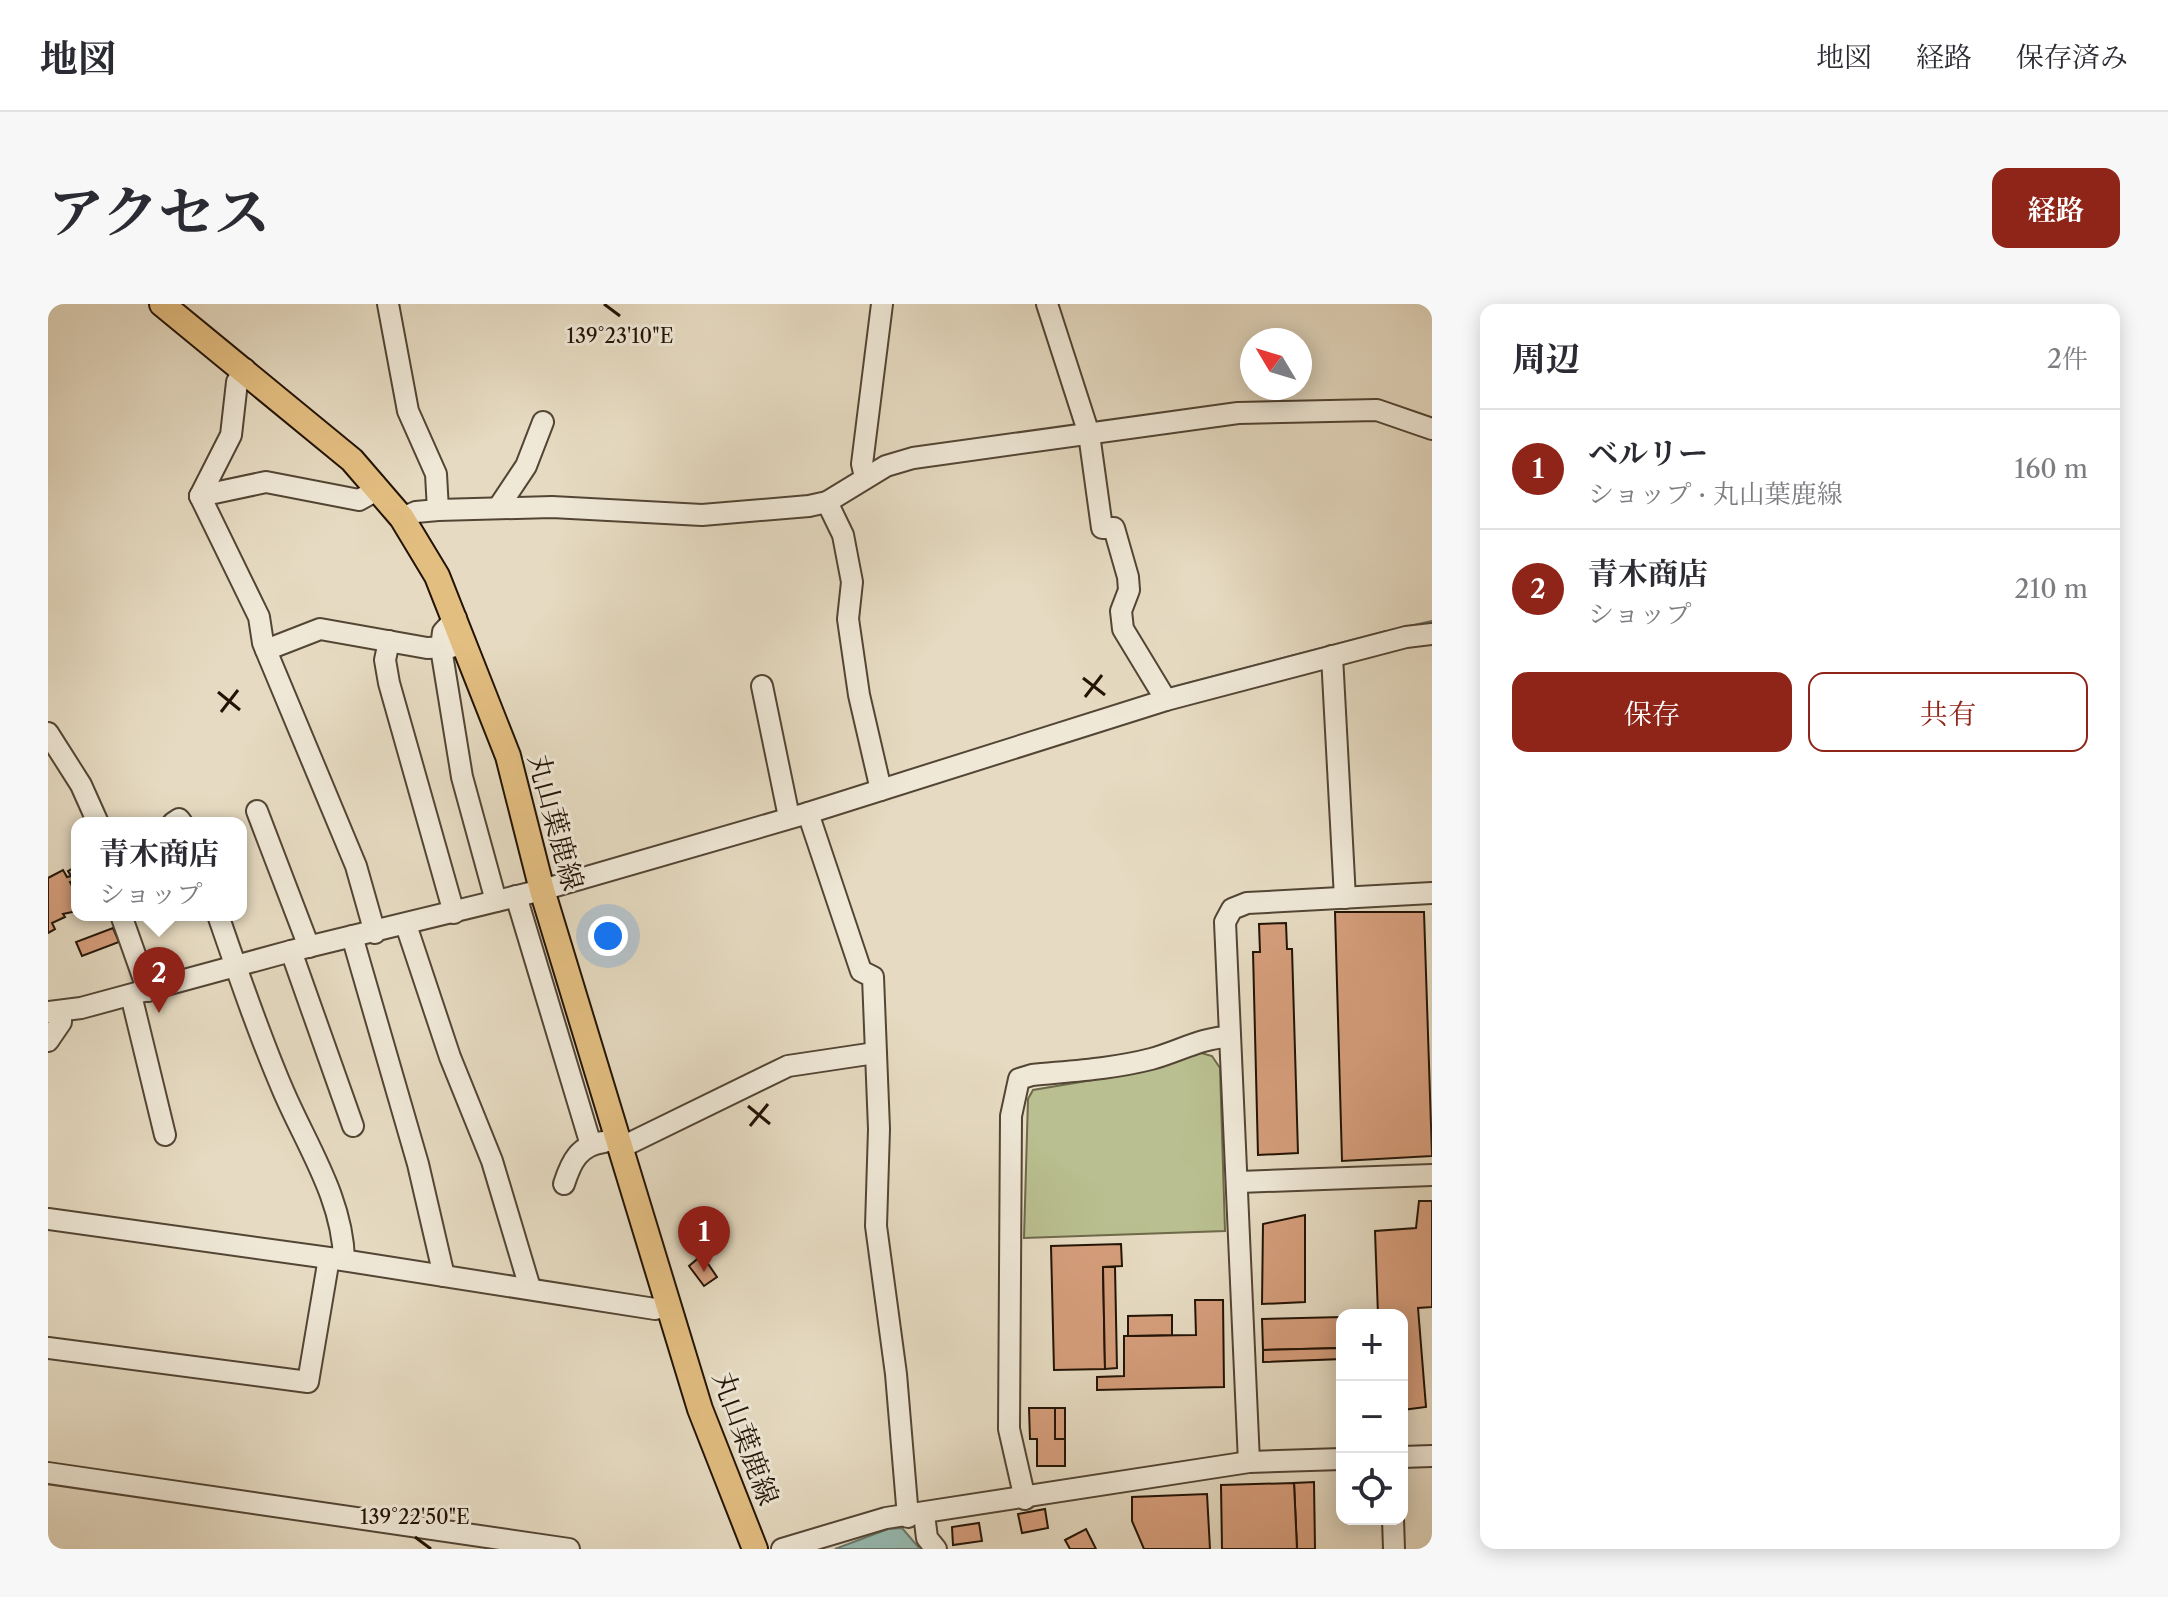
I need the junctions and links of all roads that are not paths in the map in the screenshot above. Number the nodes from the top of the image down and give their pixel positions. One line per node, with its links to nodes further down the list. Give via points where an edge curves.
1 (162, 304): 5 (main road, 丸山葉鹿線)
2 (388, 304): 14 (street, via 408,411 436,474)
3 (882, 304): 9 (street, via 862,464)
4 (1047, 304): 8 (street)
5 (245, 369): 10 (main road, 丸山葉鹿線); 11 (street, via 237,382 231,435)
6 (543, 422): 13 (street, via 526,466)
7 (1432, 429): 8 (street, via 1390,411 1318,410 1238,413)
8 (1089, 434): 9 (street, via 913,458); 22 (street, via 1102,528 1114,528 1128,577 1123,629)
9 (865, 477): 12 (street)
10 (375, 484): 11 (street, via 359,500 266,482); 15 (main road, 丸山葉鹿線)
11 (200, 496): 19 (street, via 259,617)
12 (827, 502): 13 (street, via 702,515); 24 (street, via 843,535 852,582 848,619 854,665)
13 (498, 508): 14 (street)
14 (438, 510): 15 (street)
15 (402, 518): 18 (main road, 丸山葉鹿線, via 456,618)
16 (1432, 634): 20 (street)
17 (389, 641): 18 (street); 19 (street, via 315,630); 32 (street, via 389,683)
18 (453, 646): 28 (main road, 丸山葉鹿線, via 508,756); 31 (street, via 462,777)
19 (266, 650): 36 (street, via 356,866)
20 (1332, 656): 22 (street); 30 (street)
21 (762, 686): 26 (street)
22 (1166, 700): 24 (street)
23 (48, 733): 27 (street)
24 (881, 790): 26 (street)
25 (257, 811): 38 (street)
26 (799, 815): 28 (street); 46 (street, via 861,971 873,977)
27 (95, 817)
28 (542, 890): 31 (street); 43 (main road, 丸山葉鹿線)
29 (1432, 893): 30 (street)
30 (1345, 898): 42 (street, via 1247,903 1232,909 1225,922)
31 (506, 899): 32 (street); 45 (street)
32 (454, 913): 35 (street)
33 (129, 921): 40 (street)
34 (220, 921): 39 (street)
35 (406, 925): 36 (street); 57 (street, via 492,1161)
36 (375, 933): 37 (street)
37 (352, 936): 38 (street); 56 (street, via 418,1164)
38 (300, 949): 39 (street); 47 (street)
39 (236, 966): 40 (street); 55 (street, via 281,1087 334,1206)
40 (139, 993): 41 (street); 48 (street)
41 (55, 1012): 44 (street, via 61,1022)
42 (1230, 1037): 52 (street); 65 (street, via 1213,1037 1108,1068 1032,1075 1019,1079 1015,1087 1009,1429)
43 (588, 1040): 45 (street); 49 (main road, 丸山葉鹿線)
44 (48, 1041)
45 (562, 1051): 50 (street)
46 (875, 1053): 49 (street, via 788,1066); 66 (street, via 876,1226)
47 (353, 1126)
48 (165, 1135)
49 (621, 1144): 50 (street); 58 (main road, 丸山葉鹿線)
50 (591, 1145): 53 (street, via 574,1158)
51 (1432, 1175): 52 (street)
52 (1239, 1182): 63 (street)
53 (564, 1184)
54 (48, 1219): 55 (street)
55 (336, 1259): 56 (street); 59 (street, via 308,1382)
56 (444, 1276): 57 (street)
57 (530, 1288): 58 (street, via 655,1309)
58 (670, 1306): 69 (main road, 丸山葉鹿線, via 700,1409)
59 (48, 1348)
60 (1432, 1456): 61 (street)
61 (1408, 1457)
62 (1336, 1459): 63 (street)
63 (1249, 1462): 65 (street)
64 (48, 1473): 68 (street)
65 (1025, 1499): 66 (street)
66 (916, 1515): 70 (street, via 867,1522); 71 (street)
67 (1393, 1525): 72 (street)
68 (569, 1549)
69 (755, 1549)
70 (782, 1549)
71 (936, 1549)
72 (1394, 1549)

